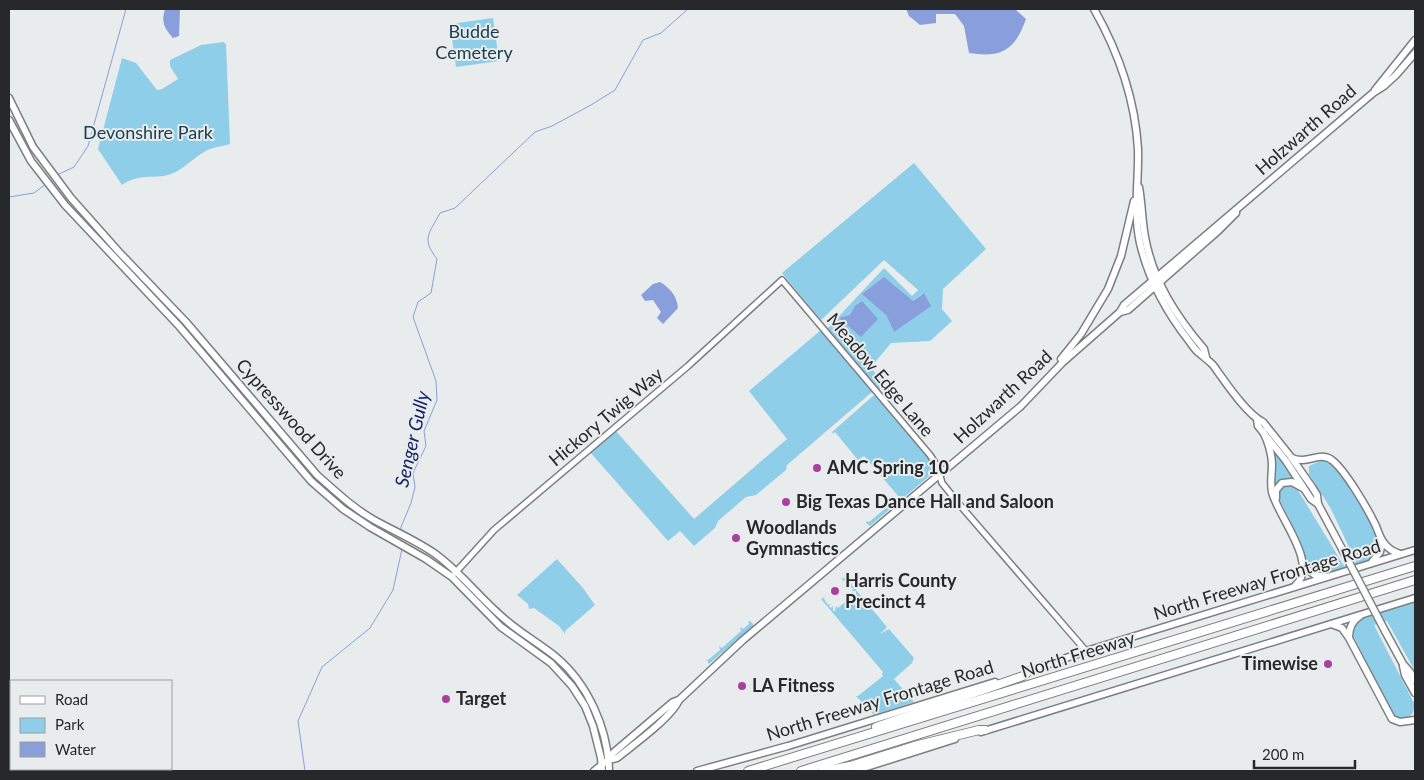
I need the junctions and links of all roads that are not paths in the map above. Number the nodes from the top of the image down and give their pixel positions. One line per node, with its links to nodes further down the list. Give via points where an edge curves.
1 (1094, 9): 9 (main road, via 1126,78 1136,129)
2 (1415, 40): 4 (main road, Holzwarth Road)
3 (1415, 52): 4 (main road, Holzwarth Road, via 1396,75)
4 (1373, 93): 11 (main road, Holzwarth Road)
5 (9, 98): 7 (main road, Cypresswood Drive)
6 (9, 120): 8 (main road, Cypresswood Drive)
7 (23, 128): 8 (main road); 32 (main road, Cypresswood Drive, via 45,166 62,187 186,322 318,475 339,496 372,519)
8 (15, 133): 34 (main road, Cypresswood Drive, via 54,192 178,326 311,481 343,509)
9 (1138, 180): 10 (main road); 12 (main road, via 1143,227)
10 (1136, 199): 15 (main road, via 1141,249); 20 (main road, via 1121,256 1108,289 1082,334)
11 (1236, 210): 13 (main road, Holzwarth Road); 15 (main road, Holzwarth Road, via 1218,231)
12 (1152, 263): 13 (main road); 15 (main road)
13 (1167, 268): 15 (main road, Holzwarth Road)
14 (782, 280): 25 (street, Meadow Edge Lane, via 930,455); 38 (street, Hickory Twig Way, via 694,361 494,530)
15 (1156, 282): 16 (main road, Holzwarth Road); 17 (main road); 18 (main road, Holzwarth Road, via 1124,305); 19 (main road, via 1204,349)
16 (1145, 295): 17 (main road, via 1153,295); 18 (main road, Holzwarth Road, via 1128,310)
17 (1162, 301): 19 (main road, via 1185,336)
18 (1120, 312): 20 (main road, Holzwarth Road)
19 (1206, 357): 21 (main road)
20 (1052, 373): 25 (main road, Holzwarth Road, via 1021,406)
21 (1257, 419): 22 (main road); 23 (main road)
22 (1263, 431): 27 (main road); 29 (main road, via 1272,467 1271,489)
23 (1291, 457): 24 (main road); 26 (main road)
24 (1311, 460): 26 (main road, via 1305,468); 30 (main road, via 1323,456 1338,466 1368,510)
25 (940, 474): 48 (street, Meadow Edge Lane, via 942,482 959,504); 55 (main road, Holzwarth Road, via 743,640)
26 (1307, 480): 28 (main road)
27 (1306, 490): 28 (main road); 29 (main road, via 1297,484 1282,483 1276,490)
28 (1318, 504): 51 (main road, bridge)
29 (1278, 506): 37 (main road)
30 (1382, 541): 33 (main road); 35 (main road, via 1380,552)
31 (1415, 550): 33 (main road, North Freeway Frontage Road)
32 (431, 552): 34 (main road); 38 (main road, Cypresswood Drive)
33 (1401, 554): 35 (main road, North Freeway Frontage Road)
34 (426, 558): 38 (main road, Cypresswood Drive)
35 (1371, 563): 39 (main road, North Freeway Frontage Road)
36 (1415, 566): 61 (highway, North Freeway)
37 (1304, 567): 39 (main road, via 1315,575); 41 (main road, via 1303,576)
38 (454, 574): 44 (main road, Cypresswood Drive); 46 (main road, Cypresswood Drive)
39 (1327, 577): 41 (main road, North Freeway Frontage Road)
40 (1415, 580): 67 (highway, North Freeway)
41 (1292, 588): 48 (main road, North Freeway Frontage Road)
42 (1413, 599): 43 (main road)
43 (1362, 614): 45 (main road); 47 (main road, via 1352,624)
44 (507, 621): 46 (main road); 49 (main road, Cypresswood Drive)
45 (1329, 624): 47 (main road, via 1342,628); 57 (main road)
46 (501, 627): 50 (main road, Cypresswood Drive)
47 (1349, 638): 56 (main road, via 1389,715 1396,722)
48 (1086, 651): 52 (main road, North Freeway Frontage Road)
49 (557, 658): 50 (main road); 58 (main road, Cypresswood Drive, via 585,693 600,723)
50 (551, 663): 62 (main road, Cypresswood Drive, via 585,706)
51 (1403, 664): 53 (main road); 54 (main road)
52 (1029, 671): 61 (highway, via 1023,676 784,756); 65 (main road, North Freeway Frontage Road, via 875,720)
53 (1415, 682)
54 (1415, 693)
55 (679, 700): 59 (main road, Holzwarth Road); 60 (main road, Holzwarth Road, via 617,758)
56 (1414, 718)
57 (985, 730): 68 (highway); 69 (main road)
58 (606, 746): 59 (main road); 60 (main road, Cypresswood Drive)
59 (618, 748): 60 (main road, Holzwarth Road)
60 (608, 760): 62 (main road, Holzwarth Road); 64 (main road, Cypresswood Drive)
61 (780, 761): 66 (highway, North Freeway)
62 (602, 768): 63 (main road, Holzwarth Road)
63 (594, 771)
64 (609, 771)
65 (697, 771)
66 (748, 771)
67 (801, 771)
68 (823, 771)
69 (854, 771)

